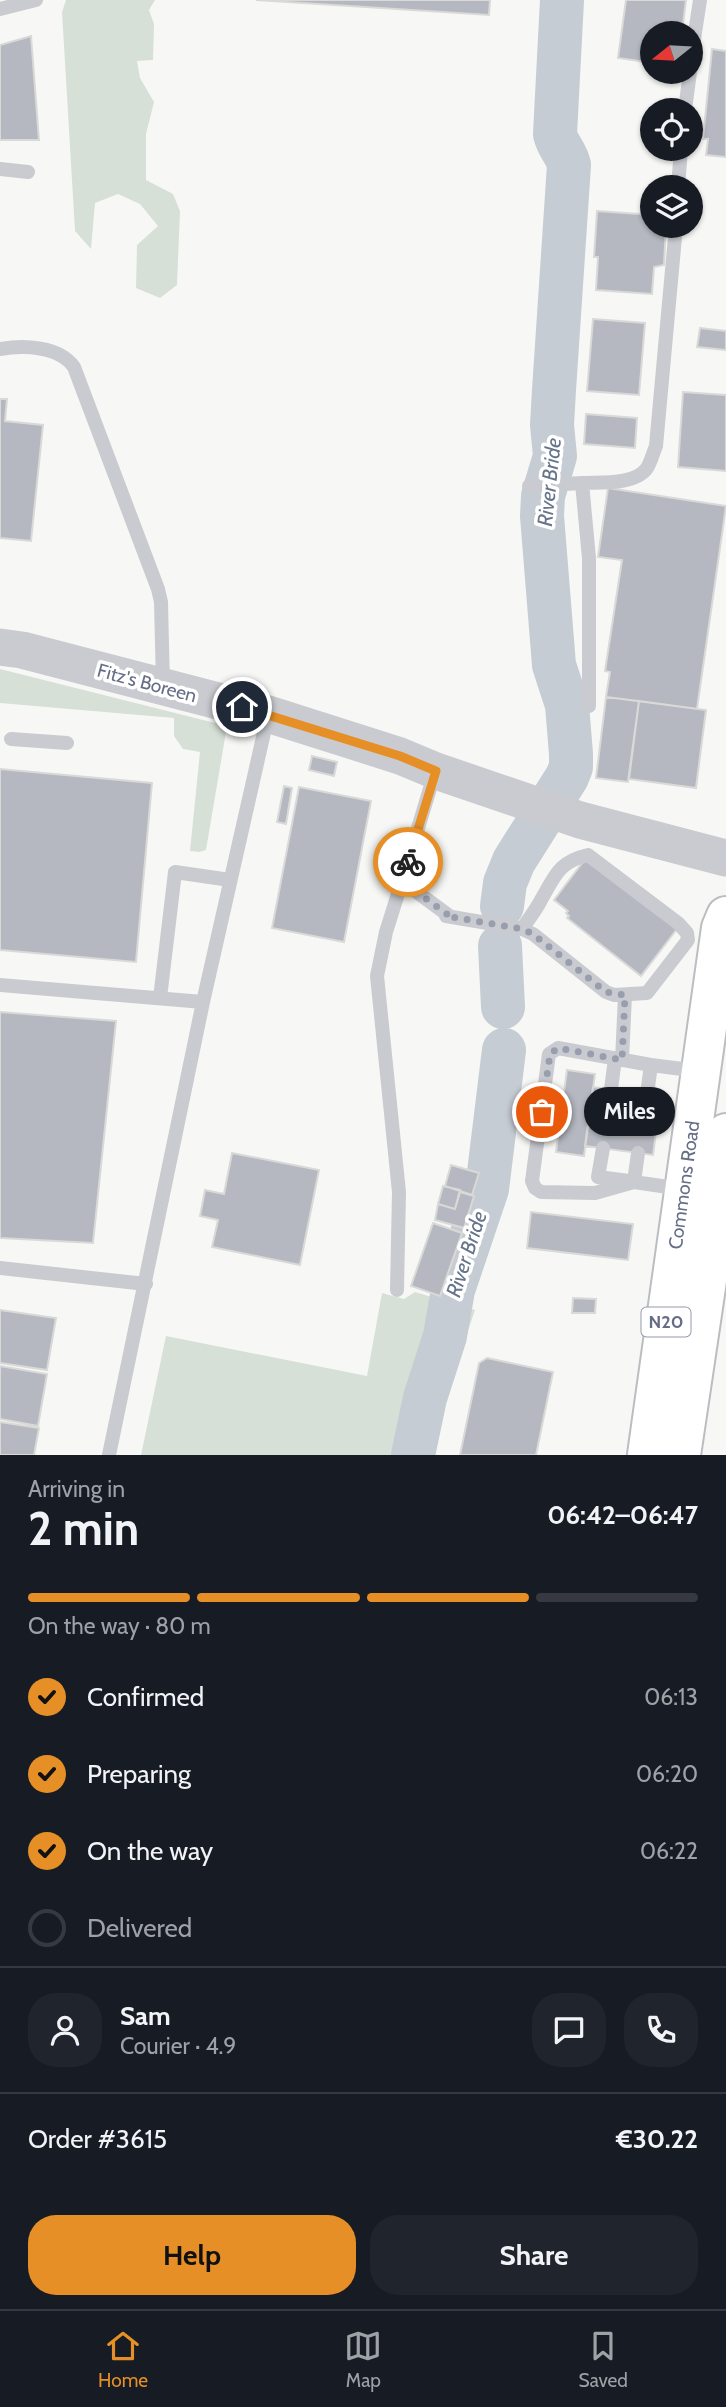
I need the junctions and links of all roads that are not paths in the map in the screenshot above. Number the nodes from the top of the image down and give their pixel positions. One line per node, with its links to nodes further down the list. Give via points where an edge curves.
1 (36, 0): 3 (lane)
2 (700, 0): 4 (lane)
3 (0, 9)
4 (697, 21)
5 (0, 169): 6 (lane)
6 (28, 172)
7 (675, 238): 9 (lane, via 656,446 649,466 641,475 626,480)
8 (6, 348): 12 (lane, via 52,351 74,367 158,589)
9 (582, 483): 10 (lane); 13 (lane, via 589,558)
10 (529, 486)
11 (0, 647): 12 (street, Fitz's Boreen)
12 (163, 687): 14 (street, Fitz's Boreen)
13 (589, 706)
14 (268, 714): 17 (street, Fitz's Boreen); 19 (lane)
15 (10, 739): 16 (lane)
16 (67, 743)
17 (436, 771): 18 (street, Fitz's Boreen, via 580,820); 20 (lane)
18 (726, 858)
19 (230, 880): 25 (lane, via 175,872); 26 (lane)
20 (402, 881): 22 (lane, via 446,916); 39 (lane, via 377,976 399,1192)
21 (726, 916): 29 (highway, Commons Road / N20)
22 (522, 929): 24 (lane, via 606,992); 24 (lane, via 564,864 588,855 678,923 688,937 647,993)
23 (0, 985): 25 (lane)
24 (625, 995): 27 (lane)
25 (160, 998): 26 (lane)
26 (203, 1002): 38 (lane)
27 (618, 1060): 28 (lane); 30 (lane); 35 (lane, via 558,1048 550,1054 532,1181 541,1192 595,1194)
28 (651, 1065): 29 (lane); 31 (lane)
29 (701, 1071): 36 (highway, Commons Road / N20)
30 (611, 1089)
31 (646, 1094)
32 (726, 1133): 42 (highway, Commons Road / N20)
33 (603, 1148): 35 (lane, via 598,1177)
34 (638, 1153): 35 (lane)
35 (634, 1182): 36 (lane)
36 (683, 1189): 41 (highway, Commons Road / N20)
37 (0, 1268): 38 (lane)
38 (146, 1284): 40 (lane)
39 (397, 1290)
40 (109, 1455)
41 (647, 1455)
42 (681, 1455)

